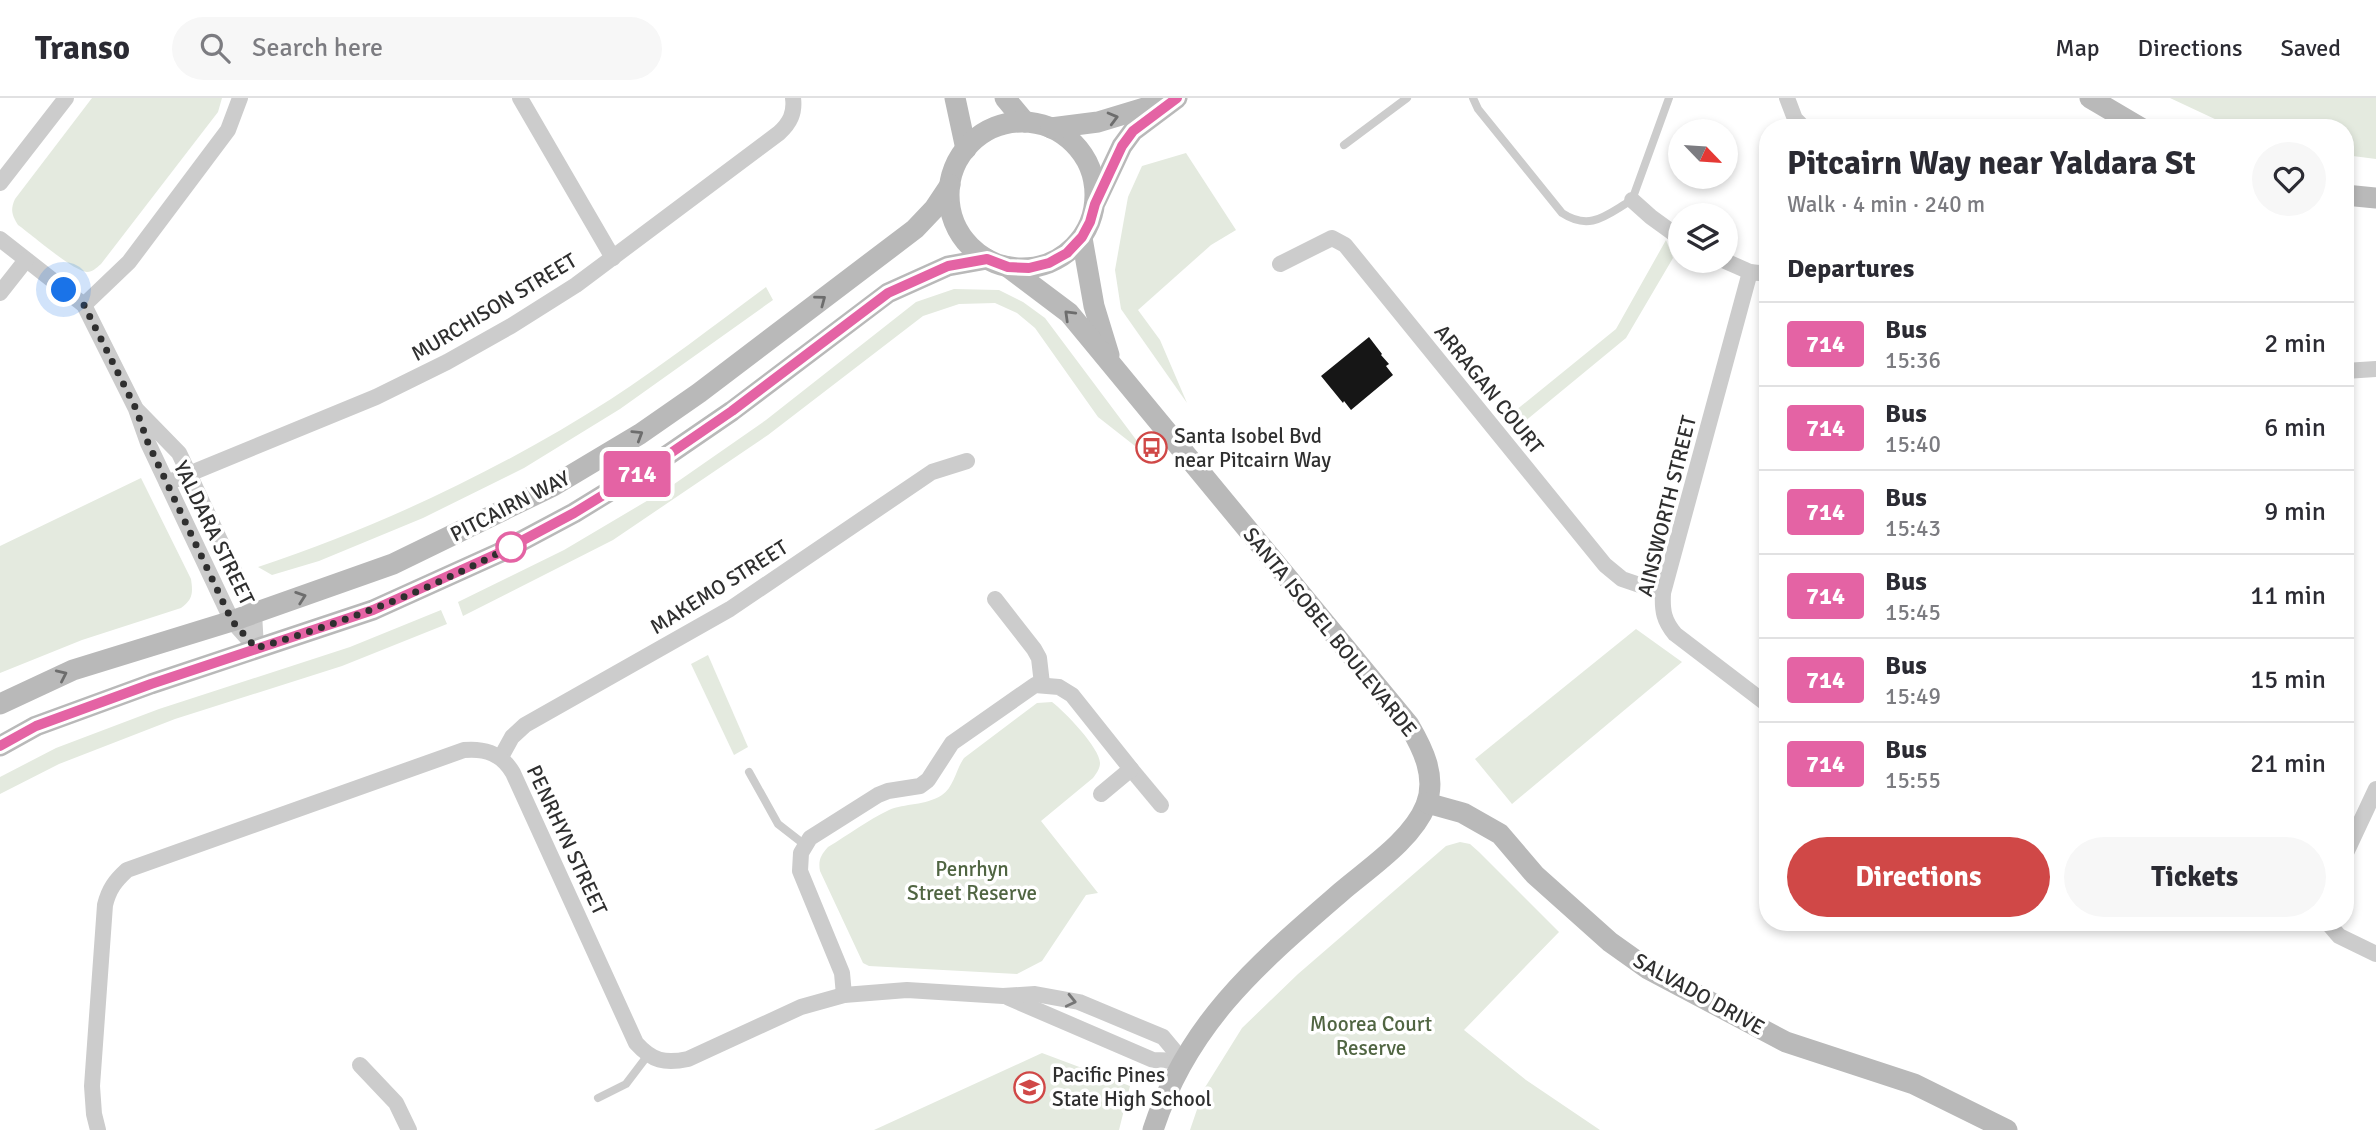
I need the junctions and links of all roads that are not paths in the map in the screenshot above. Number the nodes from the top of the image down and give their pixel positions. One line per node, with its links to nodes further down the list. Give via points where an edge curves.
1 (66, 98): 19 (street)
2 (240, 98): 37 (street, via 228,130 129,262)
3 (520, 98): 28 (street)
4 (793, 98): 28 (street, MURCHISON STREET, via 792,116 779,133)
5 (955, 98): 18 (main road)
6 (1005, 98): 15 (main road)
7 (1175, 98): 16 (main road, one-way to 7, via 1098,122); 24 (main road, via 1133,131)
8 (1406, 98): 17 (lane)
9 (1473, 98): 23 (lane, via 1478,110 1571,219 1596,221)
10 (1669, 98): 23 (lane)
11 (1787, 98): 13 (street)
12 (2090, 98): 14 (main road)
13 (1795, 119)
14 (2126, 119)
15 (1025, 122): 16 (main road); 18 (main road, via 1003,124)
16 (1051, 128): 24 (main road, via 1071,140 1086,158 1094,180)
17 (1344, 145)
18 (966, 149): 20 (main road)
19 (0, 183)
20 (950, 185): 29 (main road, via 950,207 957,228); 47 (main road, PITCAIRN WAY, one-way to 20, via 405,559 553,486 640,434 915,229)
21 (2354, 196): 22 (main road)
22 (2376, 198)
23 (1632, 200): 25 (street)
24 (1095, 204): 26 (main road)
25 (1668, 229)
26 (1082, 237): 32 (main road, via 1049,263); 38 (main road, SANTA ISOBEL BOULEVARDE, via 1094,306)
27 (0, 239): 30 (street, YALDARA STREET)
28 (613, 258): 43 (street, MURCHISON STREET, via 540,309 414,379)
29 (987, 259): 32 (main road); 49 (main road, PITCAIRN WAY, via 948,266 888,293 662,459 499,553 373,610)
30 (26, 260): 36 (street); 37 (street, YALDARA STREET)
31 (1280, 264): 45 (street, ARRAGAN COURT, via 1332,238 1345,245 1605,565 1622,579)
32 (1008, 267): 38 (main road, SANTA ISOBEL BOULEVARDE, one-way to 32, via 1069,313)
33 (1738, 267): 34 (street)
34 (1750, 272): 35 (street); 45 (street, AINSWORTH STREET)
35 (1759, 273)
36 (0, 293)
37 (84, 305): 41 (street, YALDARA STREET)
38 (1113, 367): 59 (main road, SANTA ISOBEL BOULEVARDE, via 1409,725 1426,757)
39 (2376, 369): 40 (street)
40 (2354, 370)
41 (136, 409): 43 (street, YALDARA STREET, via 178,453); 44 (street, YALDARA STREET)
42 (967, 461): 54 (street, MAKEMO STREET, via 932,472 730,609 525,725)
43 (189, 474): 44 (street, MURCHISON STREET); 47 (street, YALDARA STREET)
44 (167, 484): 48 (street, YALDARA STREET)
45 (1663, 593): 51 (street, AINSWORTH STREET, via 1665,623)
46 (995, 599): 50 (street, via 1039,657)
47 (254, 613): 48 (main road, PITCAIRN WAY); 49 (street, YALDARA STREET)
48 (232, 621): 49 (street, YALDARA STREET); 52 (main road, PITCAIRN WAY, one-way to 48, via 73,670)
49 (256, 648): 53 (main road, PITCAIRN WAY, via 36,726)
50 (1042, 684): 55 (street, via 1072,695); 62 (street, via 1028,688 952,743 934,774 920,786 878,795 825,827)
51 (1759, 698)
52 (0, 704)
53 (0, 746)
54 (501, 757): 67 (street, PENRHYN STREET, via 513,774 636,1043); 71 (street, PENRHYN STREET, via 478,749 464,750 127,870 115,880 105,905 93,1072)
55 (1130, 769): 58 (street); 60 (street)
56 (749, 772): 62 (lane, via 778,824)
57 (2376, 789): 61 (street)
58 (1101, 794)
59 (1427, 803): 68 (main road, via 1411,830 1238,985); 74 (main road, SALVADO DRIVE, via 1463,813 1500,834 1535,875 1609,942 1648,969 1786,1042 1914,1084)
60 (1161, 805)
61 (2354, 836)
62 (805, 845): 65 (street, via 800,871 842,973)
63 (2335, 931): 64 (street)
64 (2376, 954)
65 (844, 995): 66 (street, via 908,990); 67 (street, via 801,1007 688,1059 661,1062)
66 (1003, 996): 68 (street, via 1153,1060); 68 (street, one-way to 68, via 1035,994 1079,1002 1163,1037)
67 (648, 1055): 70 (lane, via 626,1084)
68 (1183, 1061): 73 (main road)
69 (360, 1065): 72 (street, via 396,1103)
70 (597, 1098)
71 (98, 1130)
72 (409, 1130)
73 (1153, 1130)
74 (2007, 1130)

